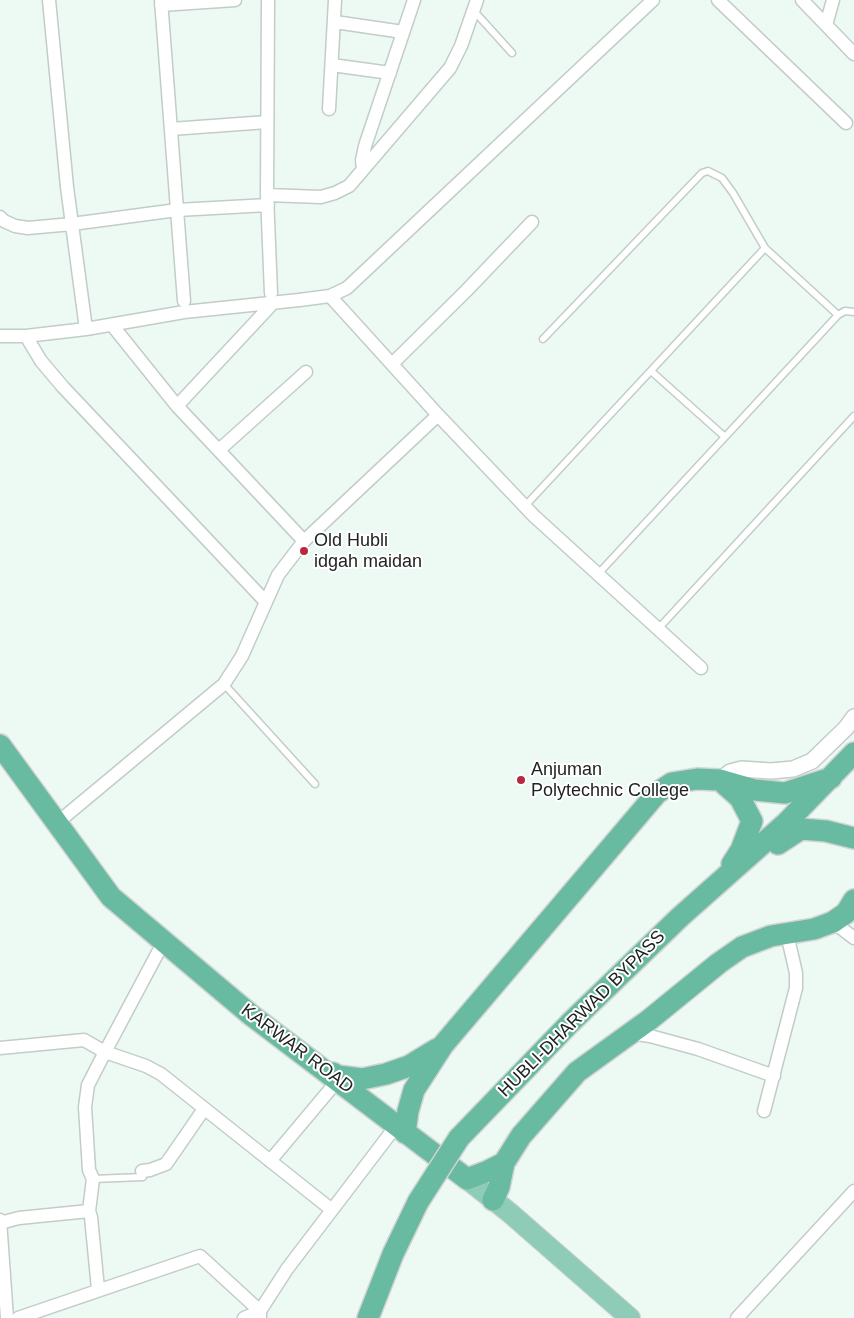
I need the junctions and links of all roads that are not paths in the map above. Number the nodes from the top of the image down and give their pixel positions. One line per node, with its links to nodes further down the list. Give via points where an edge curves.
1 (49, 0): 28 (street)
2 (235, 0): 10 (street)
3 (268, 0): 20 (street)
4 (335, 0): 12 (street)
5 (414, 0): 14 (street)
6 (653, 0): 30 (street, via 347,288)
7 (718, 0): 21 (street)
8 (802, 0): 13 (street)
9 (833, 0): 13 (street)
10 (161, 3): 22 (street)
11 (473, 3): 15 (lane); 23 (street, via 462,46 450,68)
12 (335, 22): 14 (street); 17 (street)
13 (826, 25): 16 (street)
14 (403, 32): 18 (street)
15 (512, 53)
16 (854, 54)
17 (332, 65): 18 (street); 19 (street)
18 (390, 73): 23 (street, via 365,146)
19 (328, 109)
20 (267, 122): 22 (street); 24 (street)
21 (846, 123)
22 (171, 129): 25 (street)
23 (363, 169): 24 (street, via 349,186 335,193 321,197)
24 (268, 200): 25 (street); 31 (street)
25 (177, 210): 28 (street); 32 (street)
26 (0, 217): 28 (street, via 15,226 28,228)
27 (532, 222): 40 (street)
28 (72, 224): 36 (street)
29 (765, 248): 34 (lane); 39 (lane, via 722,178 708,171 702,173); 41 (lane)
30 (330, 296): 31 (street); 40 (street)
31 (272, 298): 35 (street); 43 (street)
32 (184, 301)
33 (854, 312): 34 (lane, via 845,311)
34 (838, 315): 46 (lane)
35 (112, 325): 36 (street); 43 (street)
36 (86, 329): 38 (street)
37 (0, 336): 38 (street)
38 (26, 336): 51 (street, via 40,361 63,388)
39 (543, 339)
40 (392, 364): 44 (street)
41 (651, 371): 46 (lane); 48 (lane)
42 (306, 372): 47 (street)
43 (177, 406): 47 (street)
44 (438, 415): 48 (street); 49 (street)
45 (854, 416): 52 (lane)
46 (725, 437): 50 (lane)
47 (219, 450): 49 (street)
48 (525, 506): 50 (street)
49 (304, 541): 51 (street, via 278,574)
50 (598, 574): 52 (street)
51 (265, 601): 54 (street, via 242,656)
52 (658, 629): 53 (street)
53 (701, 668)
54 (224, 684): 60 (lane); 61 (street)
55 (854, 717): 59 (street, via 812,761 793,769 742,769 730,772)
56 (0, 745): 61 (highway, KARWAR ROAD)
57 (854, 753): 58 (highway, HUBLI-DHARWAD BYPASS)
58 (831, 778): 59 (highway, via 786,793 755,790); 63 (highway, HUBLI-DHARWAD BYPASS)
59 (720, 780): 63 (highway, via 740,798 752,821 741,850); 70 (highway, via 672,783 657,793)
60 (315, 784)
61 (57, 823): 68 (highway, KARWAR ROAD, via 112,897)
62 (854, 838): 63 (highway, via 801,829)
63 (719, 883): 94 (highway, HUBLI-DHARWAD BYPASS, bridge, via 570,1023 459,1138 418,1202)
64 (854, 900): 65 (highway, via 846,913)
65 (833, 922): 66 (highway); 67 (street)
66 (787, 934): 69 (highway, via 771,936 742,947); 74 (street, via 796,988)
67 (854, 938)
68 (164, 941): 72 (street); 73 (highway, KARWAR ROAD, via 251,1015)
69 (630, 1033): 74 (street, via 698,1049); 79 (highway, via 577,1072 521,1136)
70 (444, 1045): 73 (highway, via 409,1066 386,1074 362,1079); 77 (highway, via 414,1090)
71 (0, 1048): 72 (street, via 84,1040)
72 (105, 1052): 75 (street, via 161,1074); 81 (street, via 88,1085 85,1107)
73 (331, 1074): 77 (highway, KARWAR ROAD); 78 (street)
74 (774, 1076): 76 (street)
75 (204, 1109): 78 (street); 80 (street, via 166,1164)
76 (764, 1111)
77 (401, 1129): 82 (highway, KARWAR ROAD); 85 (street)
78 (270, 1161): 85 (street)
79 (504, 1163): 82 (highway); 84 (highway)
80 (143, 1174): 81 (lane)
81 (93, 1179): 86 (street)
82 (467, 1179): 84 (main road, KARWAR ROAD)
83 (854, 1191): 95 (street)
84 (493, 1200): 89 (main road, KARWAR ROAD)
85 (332, 1210): 90 (street, via 287,1269)
86 (88, 1211): 87 (street); 88 (street)
87 (0, 1222): 91 (street)
88 (98, 1289): 90 (street, via 200,1256); 92 (street)
89 (619, 1314)
90 (260, 1315): 93 (street)
91 (7, 1318)
92 (18, 1318)
93 (244, 1318)
94 (368, 1318)
95 (737, 1318)

